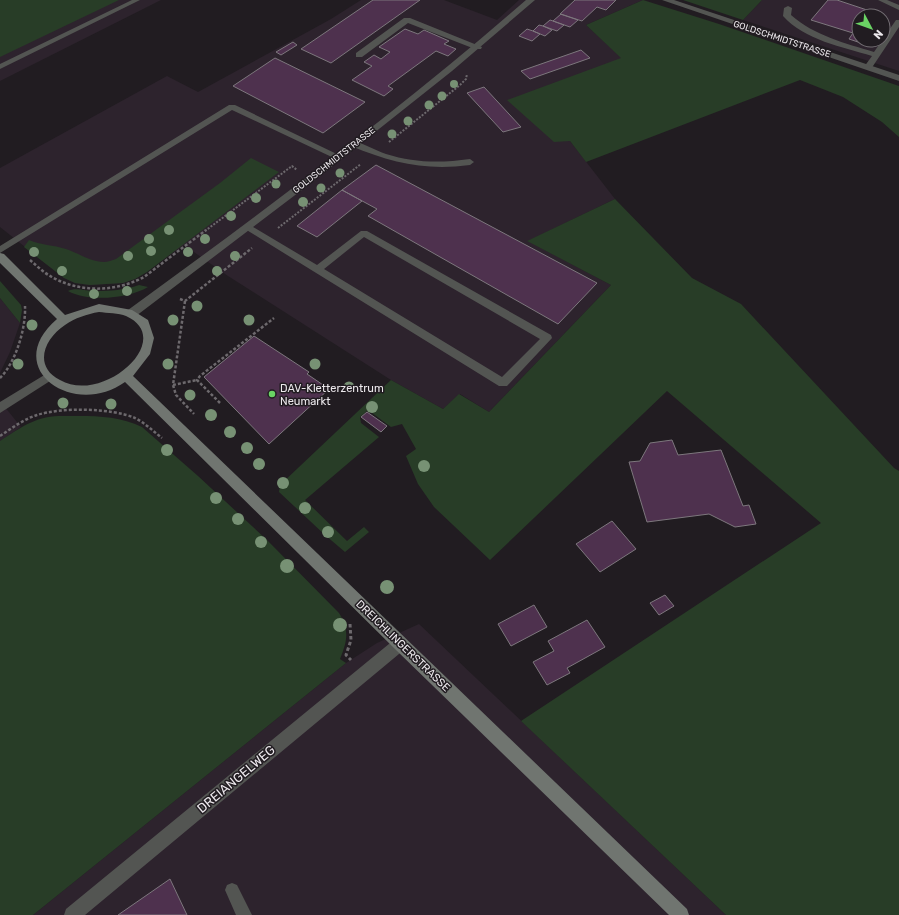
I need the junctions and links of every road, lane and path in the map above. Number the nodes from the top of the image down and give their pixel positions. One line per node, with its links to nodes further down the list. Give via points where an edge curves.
1 (137, 0): 11 (lane)
2 (531, 0): 8 (street, GOLDSCHMIDTSTRASSE)
3 (666, 0): 12 (street, GOLDSCHMIDTSTRASSE)
4 (881, 0): 6 (lane)
5 (788, 8): 10 (lane, via 787,16 802,28)
6 (899, 8)
7 (899, 22): 10 (lane)
8 (478, 47): 9 (lane, via 407,20); 14 (street, GOLDSCHMIDTSTRASSE)
9 (359, 55)
10 (876, 55): 12 (lane)
11 (0, 67)
12 (868, 67): 13 (street, GOLDSCHMIDTSTRASSE)
13 (899, 78)
14 (354, 144): 15 (street, GOLDSCHMIDTSTRASSE); 16 (lane, via 404,162 451,165)
15 (339, 157): 17 (street, GOLDSCHMIDTSTRASSE); 19 (lane, via 232,107)
16 (470, 162)
17 (312, 178): 18 (street, GOLDSCHMIDTSTRASSE); 19 (path, via 292,166 144,277 128,285 94,288 54,279)
18 (248, 227): 22 (lane); 25 (street, GOLDSCHMIDTSTRASSE)
19 (11, 243): 20 (lane)
20 (0, 250)
21 (0, 257): 27 (street)
22 (318, 269): 22 (lane, via 503,384 547,338 364,233)
23 (185, 301): 34 (path)
24 (24, 302): 31 (path, via 25,316 21,334 5,374)
25 (132, 313): 27 (street, via 117,308 99,308 81,312); 30 (street, via 142,320 148,330 149,341 146,353)
26 (274, 318): 28 (path)
27 (64, 320): 32 (street, via 51,330 42,342 38,355 39,368)
28 (222, 357): 29 (path); 33 (path)
29 (225, 360)
30 (126, 376): 32 (street, via 92,390 74,390 58,386); 41 (street, DREICHLINGERSTRASSE)
31 (0, 378)
32 (46, 378): 36 (street)
33 (197, 380): 34 (path); 35 (path)
34 (173, 386): 37 (path, via 176,395)
35 (220, 403)
36 (0, 408)
37 (196, 417)
38 (0, 436): 39 (path, via 26,419 39,414 65,411 118,413 131,416)
39 (165, 441)
40 (348, 619): 42 (path, via 351,640 346,655)
41 (400, 644): 42 (street, DREIANGELWEG); 46 (street, DREICHLINGERSTRASSE)
42 (364, 674): 44 (street, DREIANGELWEG)
43 (232, 890): 45 (lane)
44 (72, 915)
45 (244, 915)
46 (681, 915)

